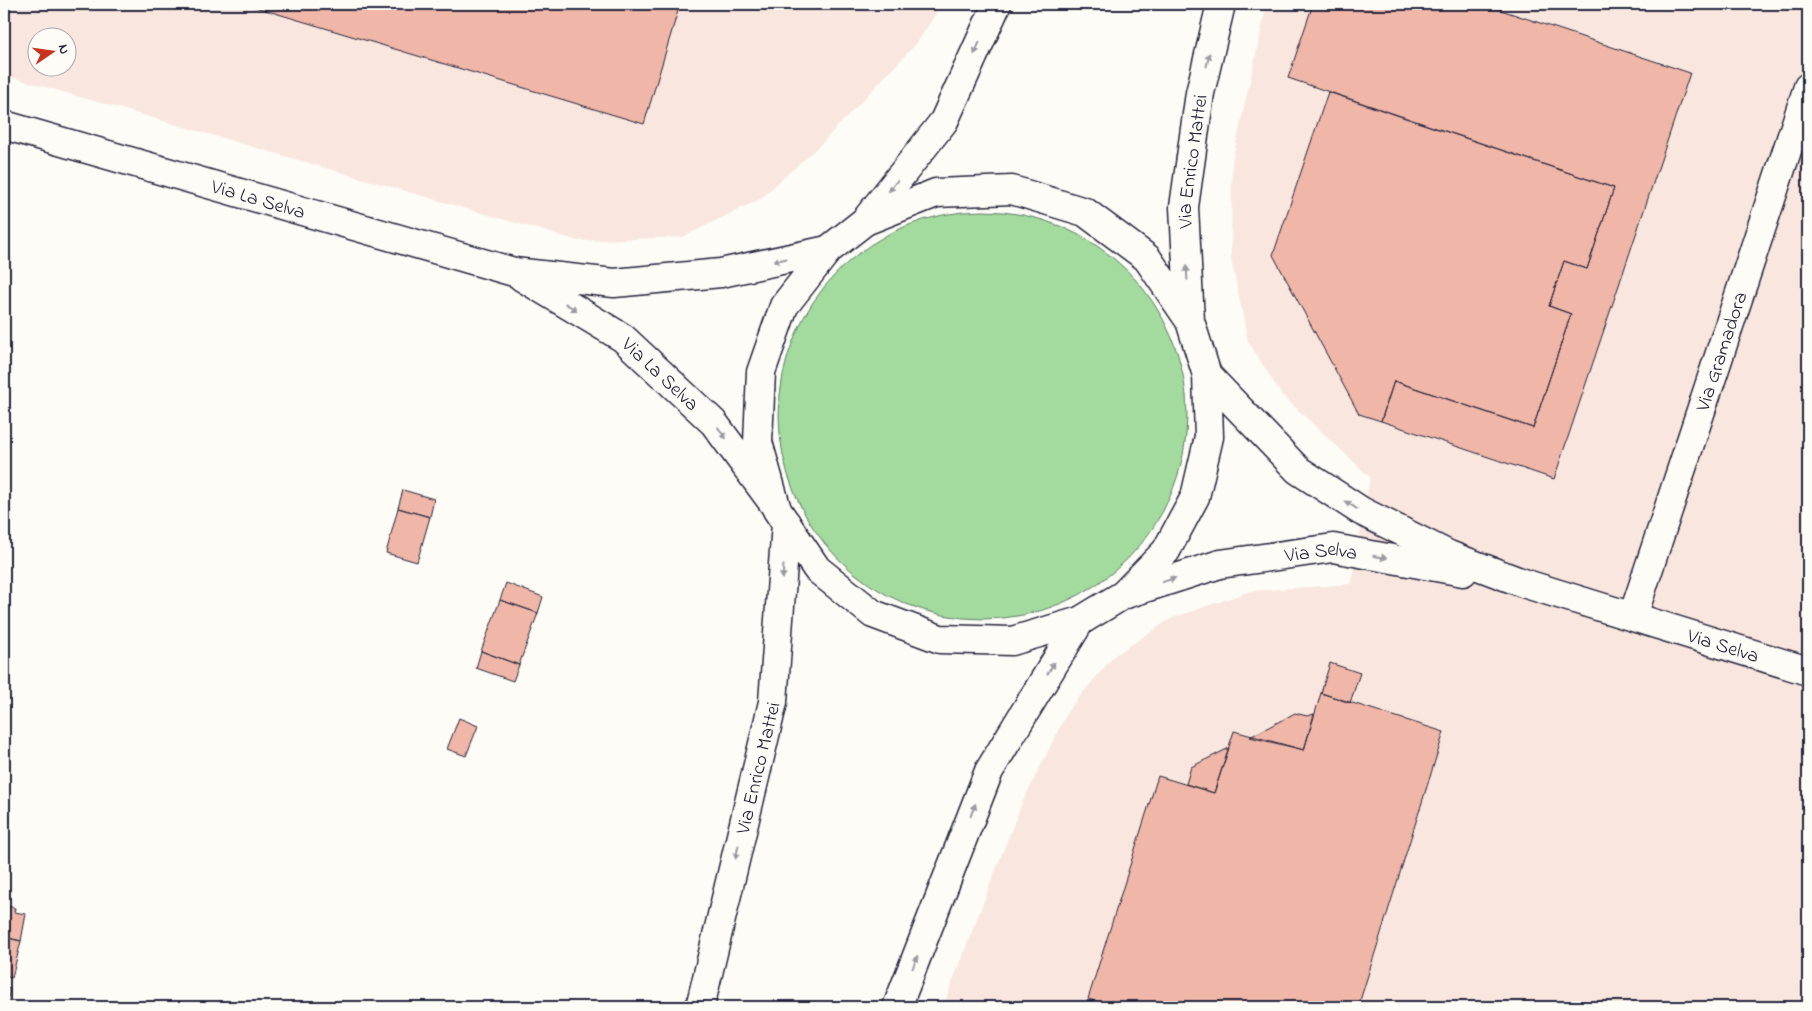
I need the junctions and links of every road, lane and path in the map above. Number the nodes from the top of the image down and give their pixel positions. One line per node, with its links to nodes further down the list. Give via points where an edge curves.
1 (997, 4): 5 (main road, one-way to 5, via 944,121)
2 (1221, 4): 8 (main road, Via Enrico Mattei, one-way to 2, via 1184,207 1200,92)
3 (1808, 87): 13 (main road, Via Gramadora)
4 (4, 125): 7 (main road, Via La Selva)
5 (865, 221): 6 (main road); 8 (main road, via 936,193 1012,190 1076,209 1085,212 1147,258)
6 (828, 250): 7 (main road, Via La Selva, one-way to 7, via 721,273 614,283); 10 (main road, via 784,306 761,372 758,442)
7 (514, 272): 10 (main road, Via La Selva, one-way to 10, via 623,338 714,423)
8 (1190, 321): 9 (main road)
9 (1207, 375): 11 (main road, Via Selva, one-way to 9, via 1449,555 1361,511 1298,470); 12 (main road, via 1209,437 1195,497 1166,551)
10 (782, 516): 14 (main road, Via La Selva, via 817,569 873,614 940,638 1012,641); 16 (main road, Via Enrico Mattei, one-way to 16, via 773,702)
11 (1523, 583): 12 (main road, Via Selva, one-way to 11, via 1220,564 1333,548); 13 (main road, Via Selva)
12 (1123, 595): 14 (main road)
13 (1633, 616): 15 (main road, Via Selva)
14 (1080, 621): 17 (main road, one-way to 14, via 988,771)
15 (1808, 671)
16 (700, 1007)
17 (897, 1007)

